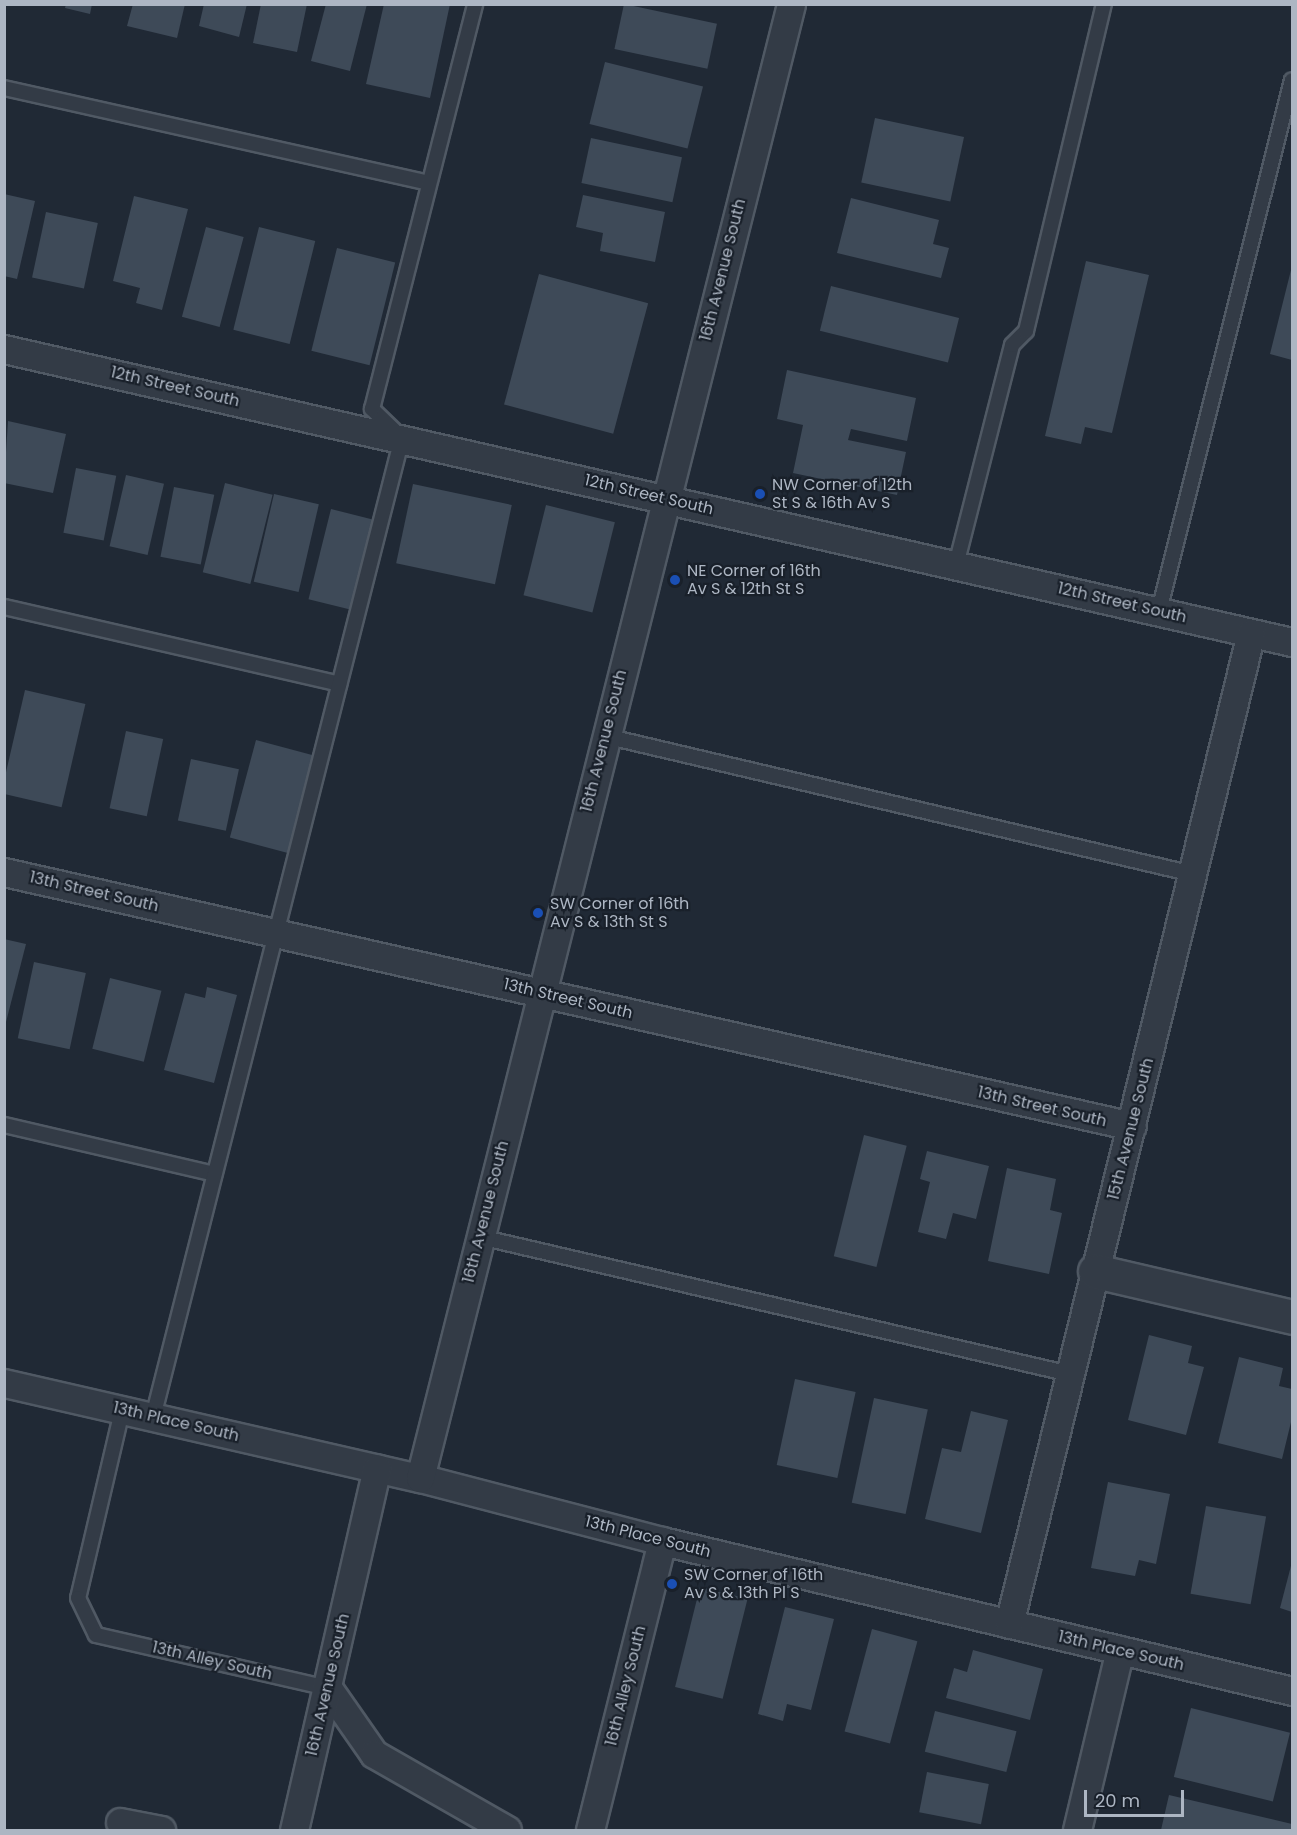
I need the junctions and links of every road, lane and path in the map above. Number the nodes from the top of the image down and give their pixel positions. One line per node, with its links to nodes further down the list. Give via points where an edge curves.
1 (476, 4): 6 (lane)
2 (791, 4): 9 (street, 16th Avenue South)
3 (1104, 4): 10 (lane, via 1026,331 1012,345)
4 (1293, 80): 12 (lane)
5 (4, 88): 6 (lane)
6 (429, 183): 8 (lane, via 372,409)
7 (4, 349): 8 (street, 12th Street South)
8 (402, 438): 9 (street, 12th Street South); 15 (lane)
9 (664, 499): 10 (street, 12th Street South); 16 (street, 16th Avenue South)
10 (956, 565): 12 (street, 12th Street South)
11 (4, 607): 15 (lane)
12 (1159, 611): 13 (street, 12th Street South)
13 (1251, 633): 14 (street, 12th Street South); 18 (street, 15th Avenue South)
14 (1293, 642)
15 (339, 684): 19 (lane)
16 (605, 736): 18 (lane); 20 (street, 16th Avenue South)
17 (4, 872): 19 (street, 13th Street South)
18 (1193, 874): 22 (street, 15th Avenue South)
19 (276, 933): 20 (street, 13th Street South); 23 (lane)
20 (540, 993): 22 (street, 13th Street South); 24 (street, 16th Avenue South)
21 (4, 1125): 23 (lane)
22 (1132, 1126): 25 (street, 15th Avenue South)
23 (214, 1174): 30 (lane)
24 (480, 1237): 27 (lane); 32 (street, 16th Avenue South)
25 (1095, 1271): 26 (street); 27 (street, 15th Avenue South)
26 (1293, 1317)
27 (1070, 1374): 34 (street, 15th Avenue South)
28 (4, 1383): 29 (street, 13th Place South)
29 (122, 1411): 30 (street, 13th Place South); 36 (lane, 13th Alley South, via 78,1598 96,1635)
30 (153, 1417): 31 (street, 13th Place South)
31 (377, 1468): 32 (street, 13th Place South); 36 (street, 16th Avenue South)
32 (420, 1478): 33 (street, 13th Place South)
33 (662, 1541): 34 (street, 13th Place South); 42 (street, 16th Alley South)
34 (1009, 1624): 35 (street, 13th Place South)
35 (1120, 1650): 37 (street, 13th Place South); 43 (street)
36 (328, 1688): 40 (street, 16th Avenue South); 41 (street, via 374,1754)
37 (1293, 1690)
38 (120, 1822): 39 (street)
39 (161, 1830)
40 (294, 1830)
41 (507, 1830)
42 (590, 1830)
43 (1077, 1830)

